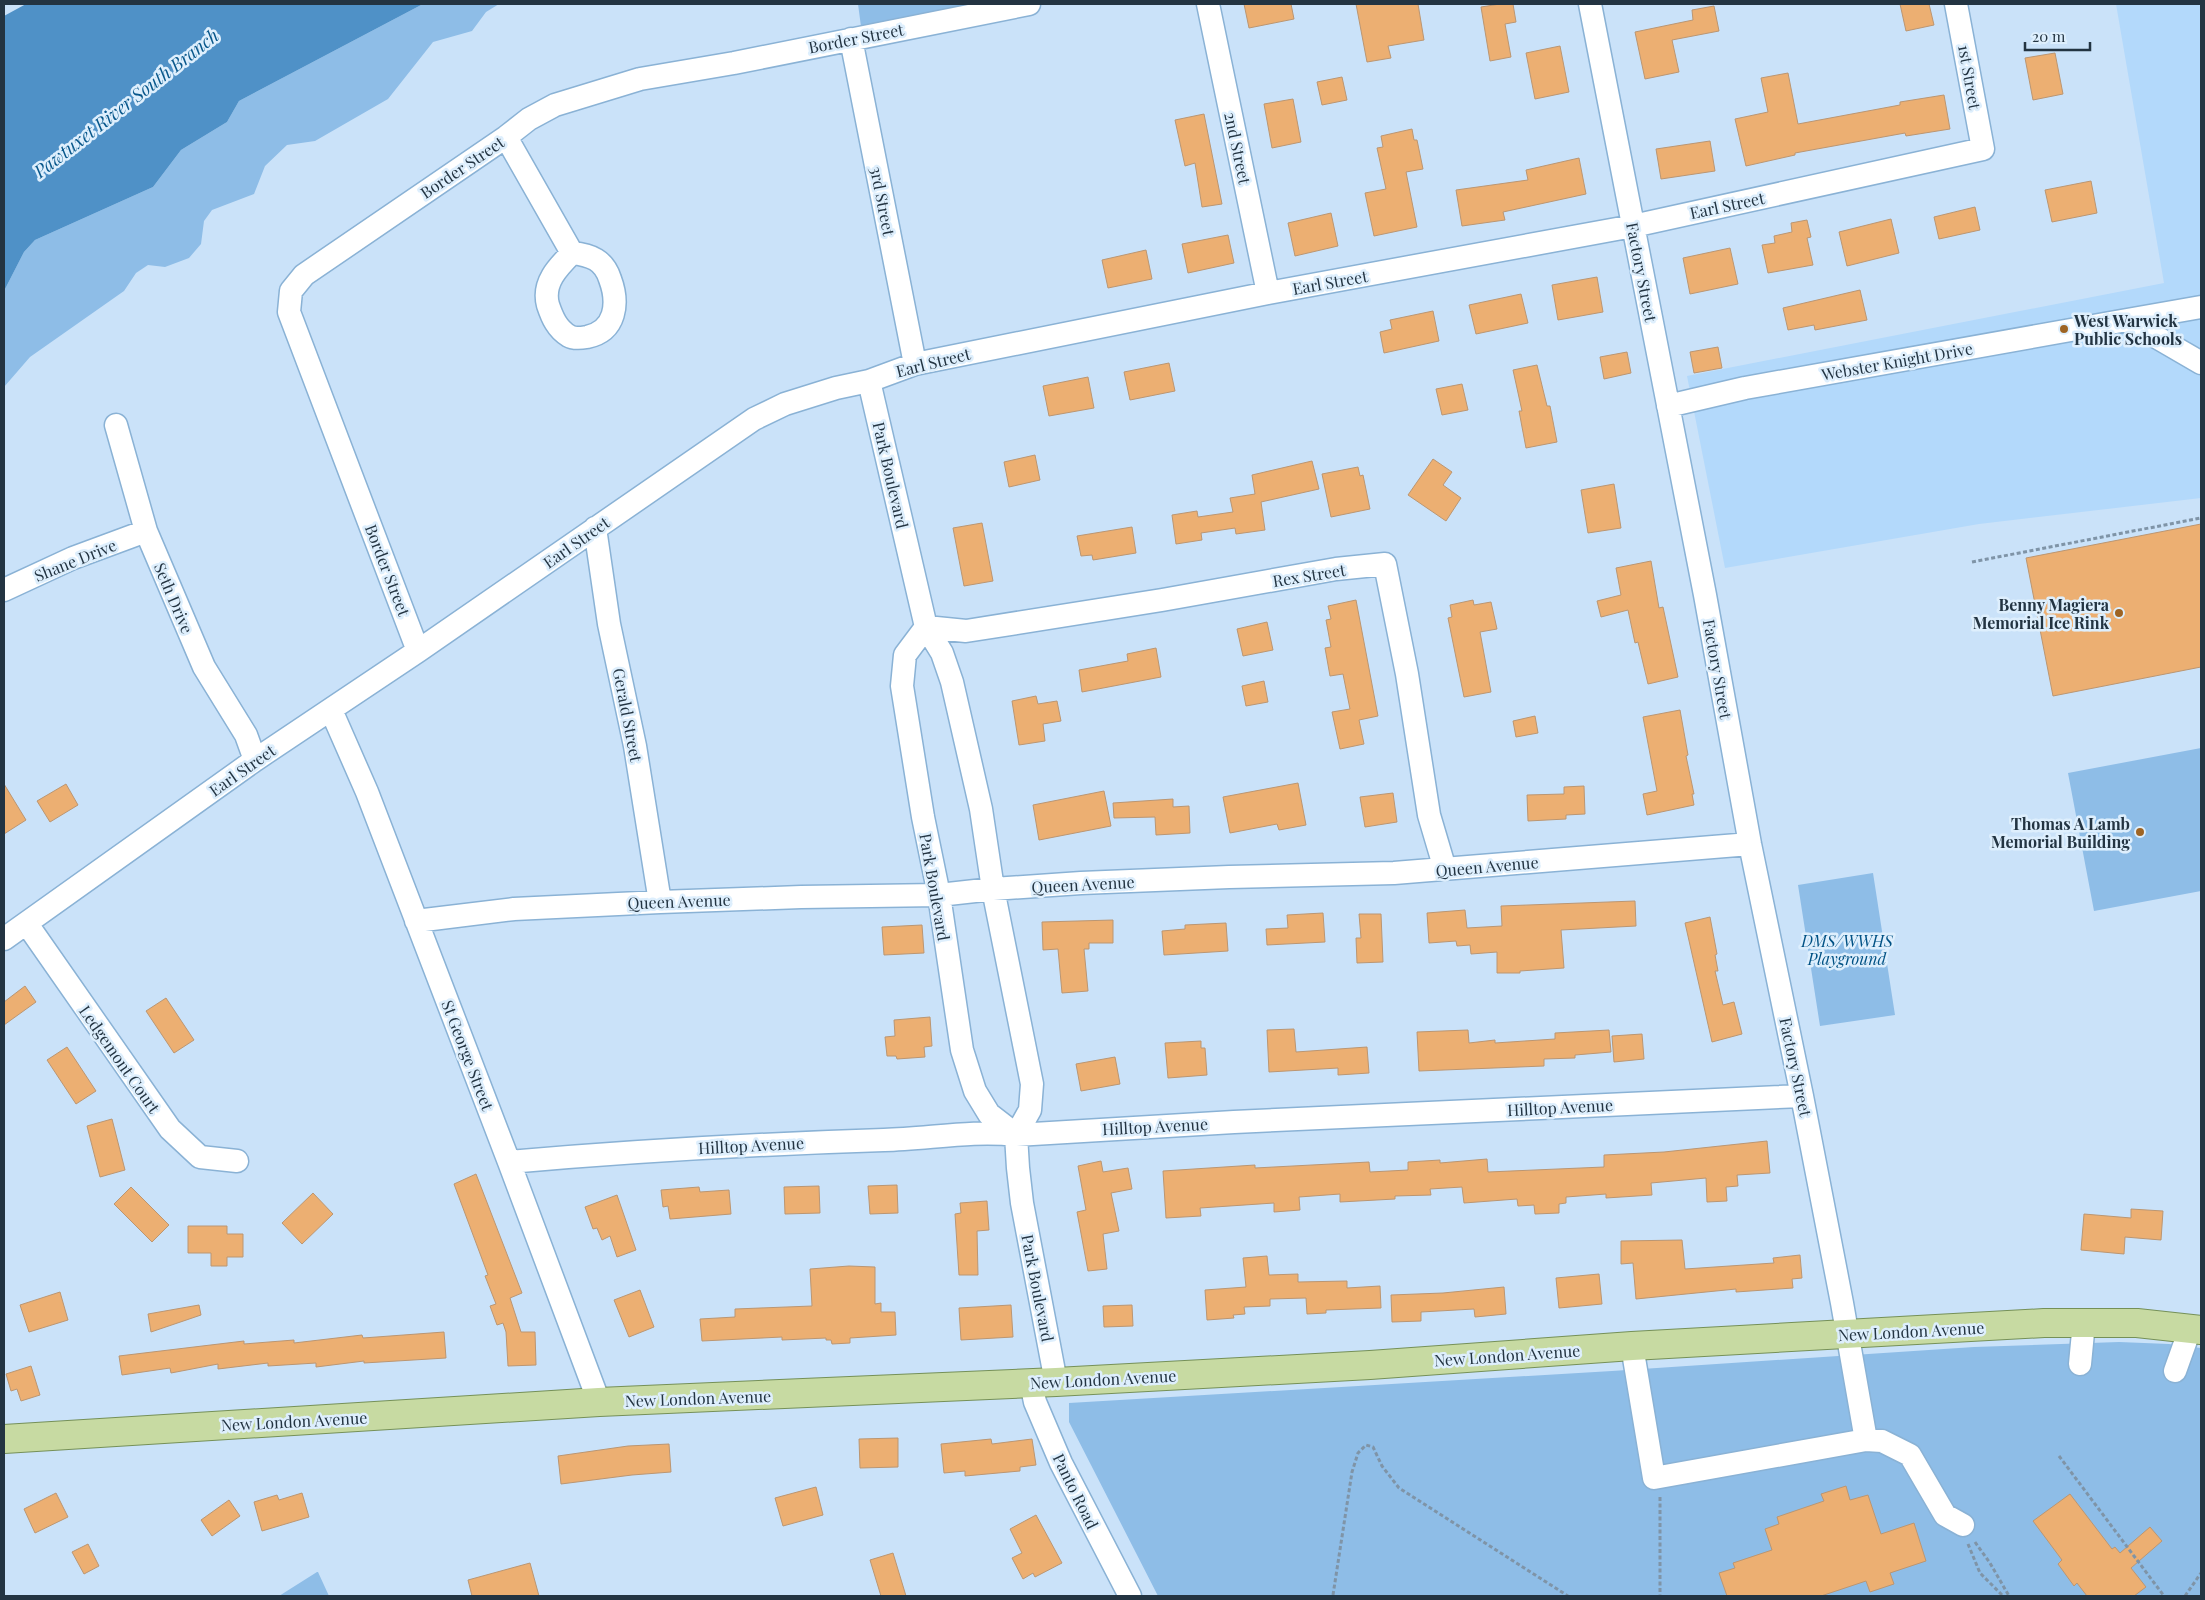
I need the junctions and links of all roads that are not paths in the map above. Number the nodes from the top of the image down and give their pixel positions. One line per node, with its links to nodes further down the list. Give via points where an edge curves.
1 (1029, 4): 5 (street, Border Street)
2 (1208, 4): 10 (street, 2nd Street)
3 (1590, 4): 8 (street, Factory Street)
4 (1956, 4): 7 (street, 1st Street)
5 (851, 39): 6 (street, Border Street, via 640,79 586,94 555,105); 14 (street, 3rd Street)
6 (506, 137): 9 (street); 22 (street, Border Street, via 304,275 290,290 289,312)
7 (1983, 149): 8 (street, Earl Street)
8 (1633, 226): 10 (street, Earl Street); 16 (street, Factory Street)
9 (572, 253)
10 (1268, 293): 14 (street, Earl Street)
11 (2201, 307): 12 (street, Webster Knight Drive)
12 (2127, 320): 13 (street); 16 (street, Webster Knight Drive, via 1745,388)
13 (2201, 363)
14 (915, 364): 15 (street, Earl Street)
15 (869, 381): 18 (street, Earl Street, via 785,404 754,419); 21 (street, Park Boulevard)
16 (1668, 406): 25 (street, Factory Street)
17 (116, 426): 19 (street, Seth Drive)
18 (596, 528): 22 (street, Earl Street); 29 (street, Gerald Street, via 609,624 635,746)
19 (146, 531): 20 (street, Shane Drive, via 73,558); 24 (street, Seth Drive, via 204,667 246,735)
20 (4, 590)
21 (926, 627): 26 (street, Rex Street, via 966,631 1385,564 1407,674 1429,815); 27 (street, Park Boulevard, via 942,653 952,682 981,809); 28 (street, Park Boulevard, via 905,655 902,686)
22 (418, 651): 23 (street, Earl Street)
23 (331, 710): 24 (street, Earl Street); 30 (street, St George Street, via 367,792)
24 (255, 760): 31 (street, Earl Street)
25 (1750, 844): 26 (street, Queen Avenue); 33 (street, Factory Street)
26 (1445, 869): 27 (street, Queen Avenue, via 1091,882)
27 (993, 889): 28 (street, Queen Avenue); 34 (street, Park Boulevard, via 1032,1084 1030,1110)
28 (939, 895): 29 (street, Queen Avenue); 34 (street, Park Boulevard, via 962,1050 975,1091 989,1114)
29 (660, 902): 30 (street, Queen Avenue, via 514,909)
30 (416, 921): 36 (street, St George Street)
31 (27, 924): 32 (street, Earl Street); 35 (street, Ledgemont Court, via 170,1129 200,1157)
32 (4, 939)
33 (1802, 1096): 34 (street, Hilltop Avenue); 39 (street, Factory Street)
34 (1016, 1135): 36 (street, Hilltop Avenue, via 990,1132 914,1140 672,1149); 43 (street, Park Boulevard)
35 (237, 1161)
36 (509, 1162): 44 (street, St George Street)
37 (2084, 1322): 38 (main road, New London Avenue); 39 (main road, New London Avenue); 41 (street)
38 (2196, 1329): 42 (street)
39 (1848, 1335): 40 (main road, New London Avenue); 46 (street, Factory Street)
40 (1632, 1346): 43 (main road, New London Avenue, via 1360,1366); 46 (street, via 1654,1478)
41 (2080, 1364)
42 (2175, 1371)
43 (1043, 1382): 44 (main road, New London Avenue); 48 (street, Panto Road, via 1035,1402 1061,1463)
44 (599, 1402): 45 (main road, New London Avenue)
45 (4, 1439)
46 (1866, 1440): 47 (street, via 1882,1441 1910,1454 1945,1515)
47 (1963, 1525)
48 (1130, 1596)

